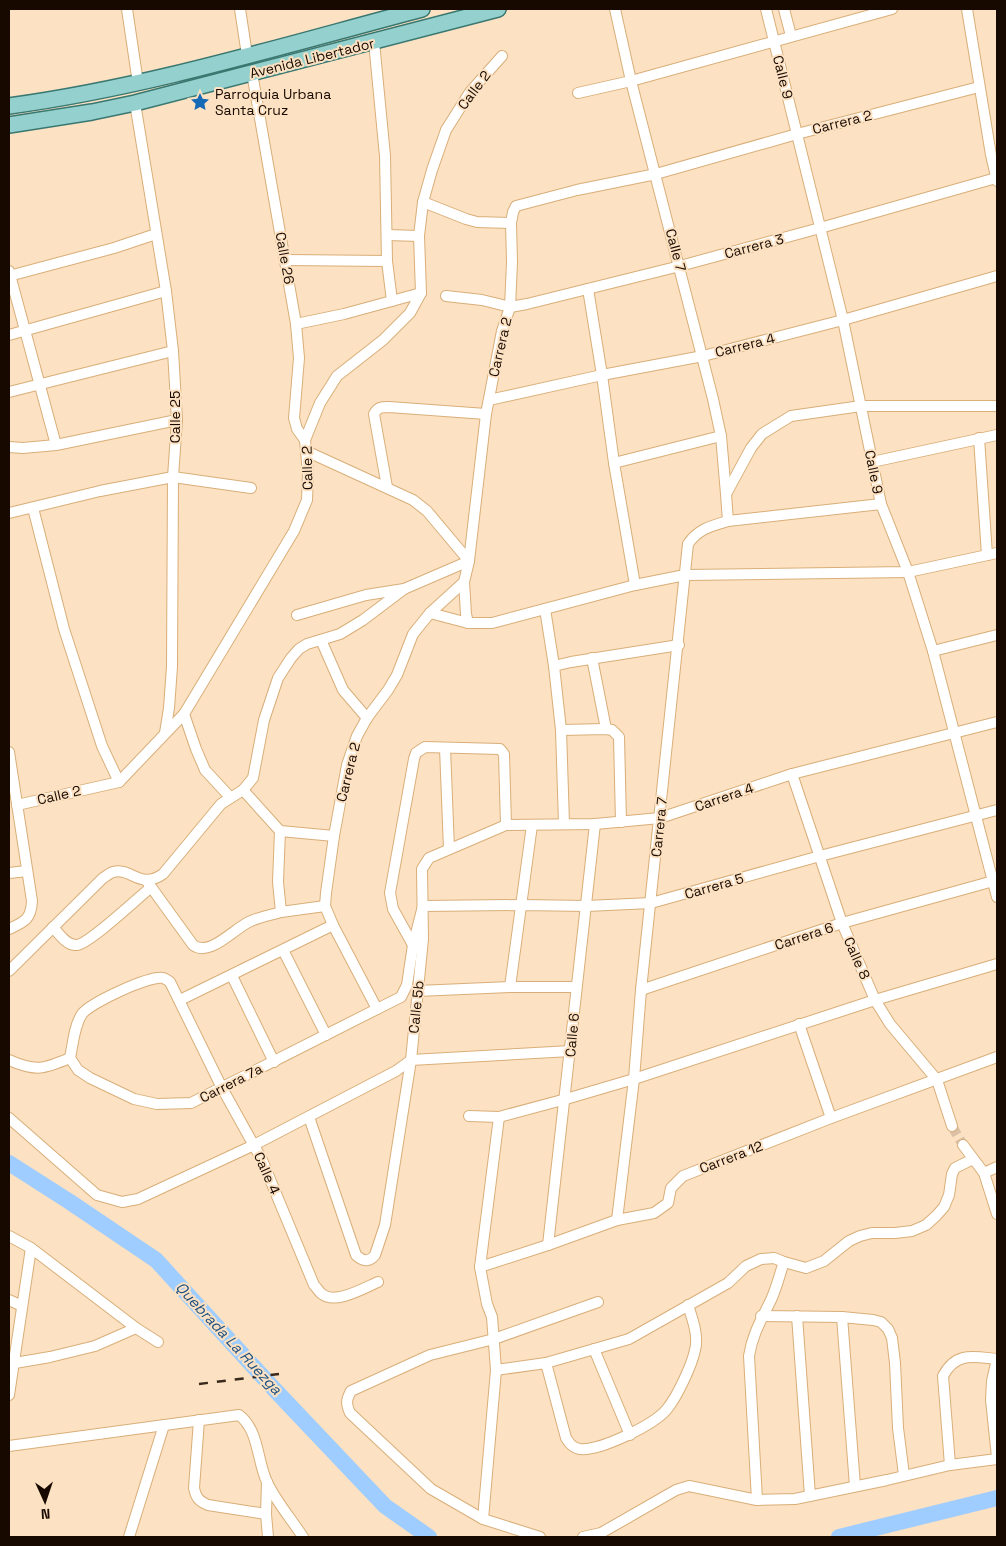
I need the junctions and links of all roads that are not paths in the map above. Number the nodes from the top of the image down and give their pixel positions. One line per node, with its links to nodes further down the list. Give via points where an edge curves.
1 (127, 9): 17 (street)
2 (240, 9): 13 (street)
3 (422, 9): 13 (main road, Avenida Libertador)
4 (498, 9): 12 (main road, Avenida Libertador)
5 (615, 9): 16 (street, Calle 7)
6 (766, 9): 11 (street, Calle 9)
7 (784, 9): 10 (street)
8 (892, 9): 10 (street)
9 (966, 9): 18 (street)
10 (791, 36): 11 (street)
11 (774, 40): 16 (street); 23 (street, Calle 9)
12 (374, 42): 15 (main road, Avenida Libertador); 31 (street, via 385,156)
13 (247, 55): 17 (main road, Avenida Libertador)
14 (502, 56): 27 (street, Calle 2, via 470,92 446,130)
15 (252, 73): 20 (main road, Avenida Libertador); 33 (street, Calle 26)
16 (631, 81): 19 (street); 25 (street, Calle 7)
17 (138, 83): 21 (main road, Avenida Libertador)
18 (979, 87): 23 (street, Carrera 2); 24 (street)
19 (578, 93)
20 (135, 103): 22 (main road, Avenida Libertador); 30 (street, Calle 25)
21 (9, 106)
22 (9, 125)
23 (796, 134): 25 (street, Carrera 2); 29 (street, Calle 9)
24 (994, 156): 26 (street)
25 (656, 174): 28 (street, Carrera 2, via 524,203 516,206); 35 (street, Calle 7)
26 (997, 179): 29 (street, Carrera 3)
27 (424, 202): 28 (street, via 466,220); 32 (street, Calle 2)
28 (511, 223): 43 (street, Carrera 2)
29 (820, 228): 35 (street, Carrera 3); 44 (street, Calle 9)
30 (156, 234): 36 (street); 39 (street, Calle 25)
31 (387, 235): 32 (street); 34 (street)
32 (419, 236): 40 (street, Calle 2)
33 (285, 260): 34 (street); 45 (street, Calle 26)
34 (387, 261): 42 (street)
35 (680, 266): 38 (street, Carrera 3); 49 (street, Calle 7)
36 (9, 274): 46 (street)
37 (997, 276): 44 (street, Carrera 4)
38 (588, 289): 43 (street, Carrera 3); 50 (street)
39 (166, 291): 46 (street); 48 (street, Calle 25)
40 (421, 293): 42 (street); 62 (street, Calle 2, via 410,313 383,340 337,376 320,403)
41 (446, 296): 43 (street)
42 (392, 301): 45 (street)
43 (510, 307): 53 (street, Carrera 2, via 502,331)
44 (843, 320): 49 (street, Carrera 4); 54 (street, Calle 9)
45 (296, 324): 62 (street, Calle 26, via 299,358 294,418)
46 (26, 330): 47 (street); 51 (street)
47 (9, 335)
48 (173, 350): 51 (street); 57 (street, Calle 25)
49 (703, 356): 50 (street, Carrera 4); 59 (street, Calle 7)
50 (602, 375): 53 (street, Carrera 4); 65 (street)
51 (41, 383): 52 (street); 61 (street)
52 (9, 392)
53 (489, 400): 56 (street, Carrera 2)
54 (861, 406): 55 (street); 64 (street, Calle 9); 69 (street, via 791,416 775,425 751,448)
55 (997, 406)
56 (486, 414): 67 (street, via 388,407 377,409 374,414); 75 (street, Carrera 2)
57 (177, 420): 61 (street); 66 (street, Calle 25)
58 (997, 434): 60 (street)
59 (720, 436): 65 (street); 69 (street, Calle 7)
60 (979, 438): 64 (street); 74 (street)
61 (56, 445): 63 (street)
62 (306, 445): 67 (street); 91 (street, Calle 2, via 307,500 294,531)
63 (9, 447)
64 (872, 462): 70 (street, Calle 9)
65 (614, 463): 79 (street)
66 (173, 477): 68 (street); 71 (street); 96 (street, Calle 25, via 172,667)
67 (387, 487): 75 (street, via 427,511)
68 (251, 488)
69 (726, 494): 73 (street)
70 (881, 504): 73 (street, Carrera 7); 76 (street, Calle 9)
71 (33, 508): 72 (street); 101 (street, via 64,629 102,746)
72 (9, 514)
73 (728, 521): 77 (street, Carrera 7, via 706,527 694,535 688,544)
74 (992, 554): 76 (street)
75 (469, 561): 78 (street, Carrera 2); 80 (street)
76 (908, 572): 77 (street); 88 (street, Calle 9)
77 (685, 575): 79 (street); 87 (street, Carrera 7)
78 (464, 582): 82 (street, Carrera 2); 84 (street)
79 (635, 585): 81 (street)
80 (404, 589): 83 (street, via 366,595); 86 (street, via 363,620 340,634)
81 (545, 609): 84 (street, via 492,623); 90 (street)
82 (430, 613): 84 (street); 92 (street, Carrera 2, via 413,634 397,675)
83 (297, 615)
84 (468, 623)
85 (997, 635): 88 (street)
86 (321, 640): 92 (street, via 343,690); 102 (street, via 299,648 278,678 264,720 253,778)
87 (678, 645): 89 (street); 107 (street, Carrera 7)
88 (933, 651): 97 (street, Calle 9)
89 (592, 658): 90 (street); 94 (street)
90 (554, 666): 95 (street)
91 (184, 714): 96 (street, Calle 2); 103 (street, via 205,770)
92 (367, 718): 114 (street, Carrera 2, via 347,765)
93 (997, 722): 97 (street, Carrera 4)
94 (606, 729): 95 (street); 108 (street, via 619,737)
95 (561, 730): 109 (street)
96 (165, 733): 101 (street, Calle 2)
97 (955, 734): 100 (street, Carrera 4); 106 (street, Calle 9)
98 (445, 748): 112 (street, via 500,749 504,754); 115 (street); 132 (street, via 425,747 414,759 390,893 393,909)
99 (9, 752): 104 (street)
100 (792, 774): 107 (street, Carrera 4); 116 (street, Calle 8)
101 (119, 782): 104 (street, Calle 2)
102 (243, 790): 103 (street); 113 (street)
103 (230, 797): 120 (street, via 220,804 163,874)
104 (17, 805): 117 (street)
105 (997, 810): 106 (street, Carrera 5)
106 (976, 816): 116 (street, Carrera 5); 119 (street, Calle 9)
107 (660, 818): 108 (street, Carrera 4); 122 (street, Carrera 7)
108 (621, 822): 111 (street, Carrera 4)
109 (564, 823): 110 (street, Carrera 4); 111 (street, Carrera 4)
110 (532, 824): 112 (street, Carrera 4); 123 (street)
111 (595, 824): 126 (street, Calle 6)
112 (506, 825): 115 (street, Carrera 4)
113 (280, 831): 114 (street); 127 (street, via 278,882)
114 (334, 836): 124 (street, Carrera 2)
115 (449, 849): 125 (street, Calle 5b, via 429,858 424,864)
116 (820, 856): 122 (street, Carrera 5); 128 (street, Calle 8)
117 (27, 871): 118 (street); 131 (street, via 32,912)
118 (9, 873)
119 (995, 881): 121 (street, Calle 9); 128 (street, Carrera 6)
120 (148, 884): 127 (street, via 198,948 211,946 250,921); 130 (street, via 120,871 112,872); 130 (street, via 92,937 78,945 66,941)
121 (997, 897)
122 (651, 904): 126 (street, Carrera 5); 139 (street, Carrera 7)
123 (521, 905): 125 (street, Carrera 5); 126 (street, Carrera 5); 137 (street)
124 (325, 906): 127 (street); 129 (street, Carrera 2)
125 (423, 906): 132 (street, Carrera 7a); 140 (street, Calle 5b, via 424,939)
126 (587, 906): 138 (street, Calle 6)
127 (281, 912)
128 (842, 923): 139 (street, Carrera 6); 142 (street, Calle 8)
129 (333, 925): 133 (street); 143 (street, Carrera 2)
130 (53, 927): 135 (street)
131 (9, 929)
132 (413, 945): 143 (street, Carrera 7a, via 405,991 401,998)
133 (283, 950): 136 (street); 145 (street)
134 (997, 964): 142 (street)
135 (9, 971)
136 (232, 976): 141 (street); 151 (street)
137 (510, 987): 138 (street); 140 (street)
138 (576, 987): 146 (street, Calle 6)
139 (641, 990): 152 (street, Carrera 7)
140 (417, 991): 150 (street, Calle 5b)
141 (180, 1000): 148 (street, via 170,982 154,978 94,1004 83,1013 76,1026); 154 (street, Calle 4)
142 (875, 1000): 144 (street); 153 (street, Calle 8, via 890,1024)
143 (377, 1009): 145 (street, Carrera 7a)
144 (799, 1024): 152 (street); 160 (street)
145 (326, 1035): 151 (street, Carrera 7a)
146 (571, 1051): 150 (street); 155 (street, Calle 6)
147 (997, 1057): 153 (street, Carrera 12)
148 (70, 1058): 149 (street, via 39,1069); 154 (street, Carrera 7a, via 78,1070 90,1078 134,1099 157,1104 191,1103)
149 (9, 1060)
150 (411, 1060): 157 (street); 157 (street, Calle 5b, via 384,1225 372,1259 361,1260 356,1255)
151 (274, 1062): 154 (street, Carrera 7a)
152 (634, 1079): 155 (street); 168 (street, Carrera 7)
153 (937, 1080): 160 (street, Carrera 12); 161 (street, Calle 8)
154 (222, 1088): 162 (street, Calle 4)
155 (566, 1099): 158 (street); 170 (street, Calle 6)
156 (469, 1116): 158 (street)
157 (309, 1117): 162 (street)
158 (499, 1117): 173 (street)
159 (9, 1118): 162 (street, via 97,1195 122,1202 138,1199)
160 (830, 1118): 168 (street, Carrera 12, via 683,1176 672,1188 668,1203 662,1208 654,1213)
161 (952, 1126)
162 (254, 1145): 174 (street, Calle 4, via 314,1285 323,1295 332,1298 344,1296)
163 (963, 1145): 164 (street)
164 (973, 1159): 166 (street); 172 (street, via 955,1168 950,1195 944,1207 926,1225 912,1231 860,1236 824,1261 806,1268)
165 (997, 1167): 166 (street)
166 (984, 1173): 167 (street)
167 (997, 1214)
168 (617, 1220): 170 (street, Carrera 12)
169 (9, 1236): 171 (street)
170 (548, 1245): 173 (street, Carrera 12)
171 (31, 1248): 178 (street); 182 (street)
172 (784, 1262): 177 (street, via 774,1258 761,1259 746,1266 728,1283); 179 (street)
173 (480, 1266): 183 (street)
174 (378, 1282)
175 (9, 1300): 178 (street)
176 (598, 1302): 183 (street)
177 (688, 1305): 185 (street, via 629,1339); 194 (street, via 696,1349 680,1386 666,1410)
178 (22, 1306): 188 (street)
179 (762, 1316): 180 (street); 202 (street, via 751,1341 749,1356)
180 (797, 1316): 181 (street); 201 (street)
181 (842, 1317): 198 (street, via 881,1322 892,1338); 200 (street)
182 (136, 1328): 184 (street); 188 (street, via 95,1346)
183 (494, 1339): 189 (street); 204 (street, via 430,1355 382,1376 351,1391 346,1405 356,1419 431,1489)
184 (158, 1342)
185 (594, 1349): 187 (street); 194 (street)
186 (997, 1359): 193 (street, via 991,1400); 197 (street, via 966,1356 955,1360 943,1376)
187 (546, 1363): 189 (street); 194 (street, via 571,1446 592,1448)
188 (11, 1364): 190 (street)
189 (496, 1370): 204 (street)
190 (9, 1396)
191 (199, 1420): 192 (street); 199 (street, via 239,1415 246,1421); 203 (street, via 196,1497 208,1505)
192 (164, 1425): 195 (street); 205 (street)
193 (996, 1428): 196 (street)
194 (630, 1435)
195 (9, 1446)
196 (997, 1458): 197 (street)
197 (950, 1465): 198 (street)
198 (904, 1476): 200 (street)
199 (267, 1482): 203 (street); 207 (street)
200 (855, 1486): 201 (street)
201 (810, 1496): 202 (street)
202 (757, 1500): 209 (street, via 689,1486 676,1490 600,1533)
203 (266, 1514): 206 (street)
204 (483, 1519): 208 (street)
205 (129, 1537)
206 (268, 1537)
207 (303, 1537)
208 (540, 1537)
209 (584, 1537)

